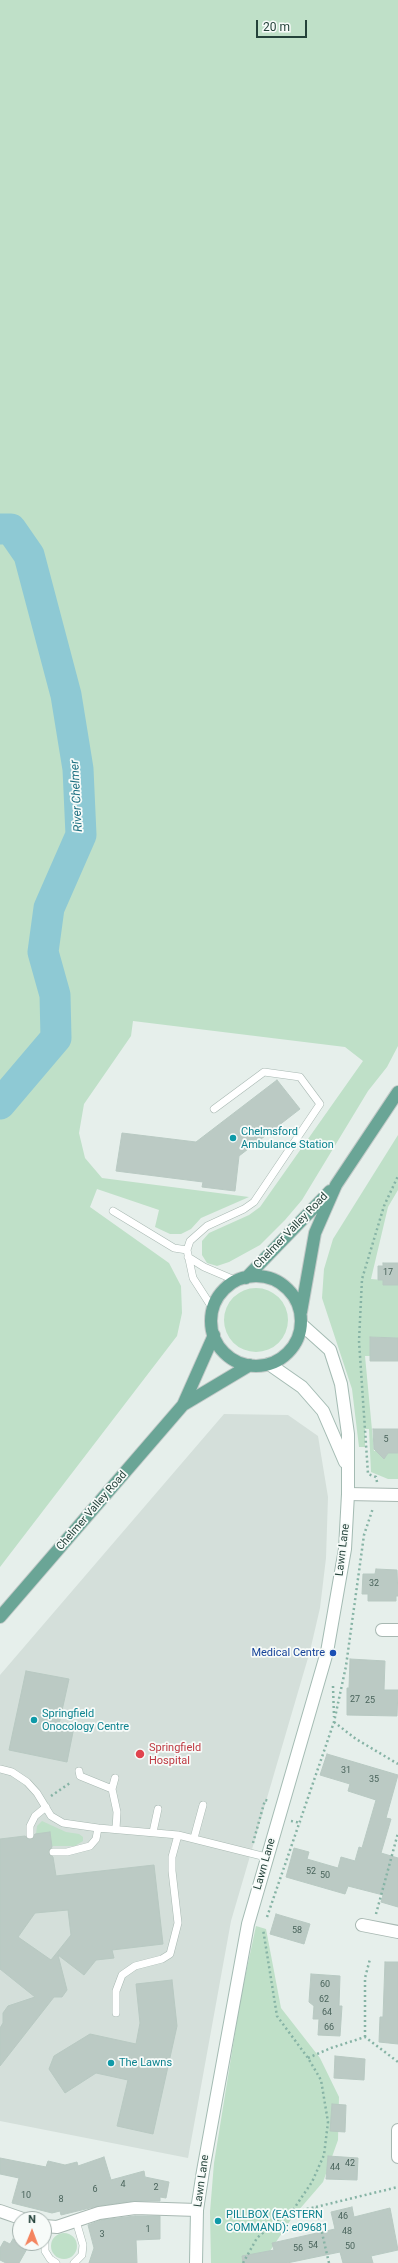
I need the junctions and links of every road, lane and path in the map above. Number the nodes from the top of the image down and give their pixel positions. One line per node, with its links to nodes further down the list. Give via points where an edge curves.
1 (398, 1092): 4 (main road, Chelmer Valley Road)
2 (214, 1109): 6 (lane, via 264,1072 300,1077 320,1104 254,1202 207,1226 190,1242)
3 (398, 1176): 16 (path, via 384,1206 362,1279 359,1341 368,1474 376,1477)
4 (336, 1185): 7 (main road, Chelmer Valley Road); 9 (main road, Chelmer Valley Road, via 314,1233)
5 (113, 1212): 6 (lane, via 174,1248)
6 (188, 1253): 7 (lane, via 204,1267); 8 (lane, via 193,1278)
7 (241, 1279): 8 (main road, via 223,1291); 9 (main road, via 261,1277 280,1283 295,1300)
8 (213, 1310): 10 (main road)
9 (301, 1319): 11 (main road, via 297,1340 291,1349); 14 (street, Lawn Lane, via 330,1350 339,1377 346,1410)
10 (214, 1335): 12 (main road, via 221,1349 229,1357); 13 (main road, Chelmer Valley Road)
11 (269, 1364): 12 (main road); 14 (street, Lawn Lane, via 302,1387 323,1411)
12 (250, 1365): 13 (main road, Chelmer Valley Road)
13 (183, 1405): 18 (main road, Chelmer Valley Road)
14 (348, 1468): 15 (street, Lawn Lane)
15 (348, 1494): 16 (street); 38 (street, Lawn Lane, via 345,1549 327,1652)
16 (378, 1494): 17 (street); 21 (path, via 364,1535 346,1666)
17 (398, 1495)
18 (0, 1617)
19 (382, 1630): 20 (street)
20 (398, 1630)
21 (334, 1722): 22 (path, via 356,1739); 40 (path)
22 (398, 1764)
23 (0, 1769): 28 (lane, via 12,1772 27,1782)
24 (79, 1771): 26 (lane, via 80,1776)
25 (114, 1778): 26 (lane)
26 (112, 1789): 31 (lane, via 117,1812)
27 (203, 1805): 36 (lane)
28 (46, 1807): 30 (lane, via 52,1816 63,1823); 34 (lane, via 35,1816 30,1826)
29 (158, 1809): 32 (lane)
30 (98, 1828): 31 (lane); 37 (lane, via 96,1839 90,1846 67,1852)
31 (116, 1829): 32 (lane)
32 (153, 1832): 35 (lane)
33 (398, 1833): 39 (path)
34 (30, 1835)
35 (178, 1835): 36 (lane); 45 (lane, via 172,1857 178,1922 170,1954 162,1959 134,1966 122,1975 116,1991)
36 (194, 1838): 38 (lane)
37 (53, 1852)
38 (266, 1857): 53 (street, Lawn Lane, via 248,1924 210,2122)
39 (375, 1918)
40 (266, 1920)
41 (362, 1925): 43 (street)
42 (263, 1928): 47 (path, via 277,2016)
43 (398, 1932)
44 (370, 1959): 46 (path, via 365,1978)
45 (116, 2013)
46 (365, 2037): 47 (path); 48 (path)
47 (308, 2058): 55 (path, via 321,2080 328,2122 319,2170)
48 (398, 2062)
49 (398, 2130): 50 (street)
50 (398, 2157)
51 (398, 2187): 52 (path)
52 (316, 2207): 55 (path); 64 (path)
53 (197, 2210): 57 (street, via 135,2208 99,2213); 62 (street, Lawn Lane)
54 (0, 2211): 56 (street)
55 (291, 2212): 63 (path, via 264,2230 250,2248)
56 (12, 2215)
57 (76, 2221): 58 (street); 61 (lane, via 83,2245 82,2255)
58 (52, 2226)
59 (45, 2251): 60 (lane)
60 (56, 2263)
61 (74, 2263)
62 (196, 2263)
63 (243, 2263)
64 (329, 2263)

